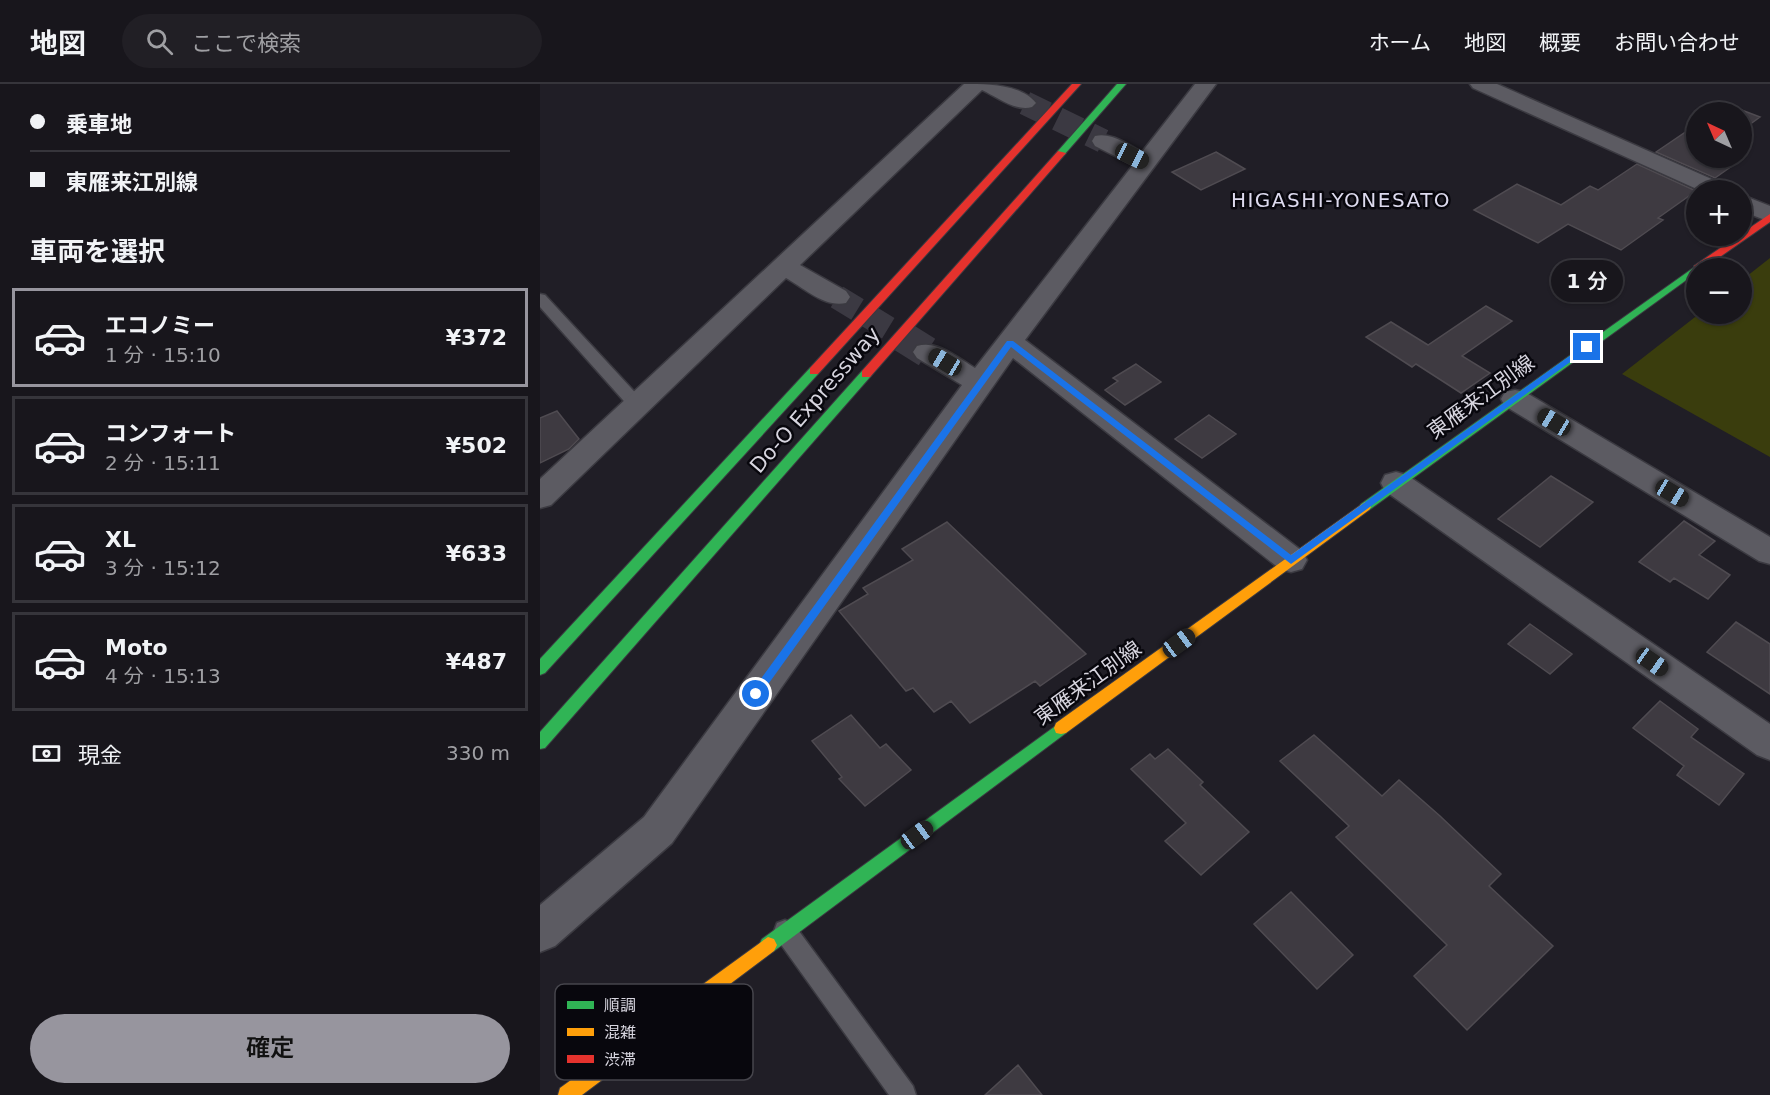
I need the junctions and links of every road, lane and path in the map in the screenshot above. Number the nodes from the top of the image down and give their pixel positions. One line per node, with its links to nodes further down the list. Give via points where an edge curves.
1 (976, 84): 14 (street)
2 (987, 84): 7 (street)
3 (1077, 84): 27 (main road, Do-O Expressway)
4 (1122, 84): 28 (main road, Do-O Expressway)
5 (1206, 84): 9 (street)
6 (1480, 84): 10 (street)
7 (1025, 103)
8 (1103, 141): 9 (street)
9 (1146, 163): 18 (street)
10 (1695, 180)
11 (1752, 207): 12 (street)
12 (1770, 216): 13 (main road, 東雁来江別線)
13 (1712, 258)
14 (784, 266): 16 (street); 22 (street)
15 (1686, 277): 21 (main road, 東雁来江別線)
16 (837, 297)
17 (540, 298): 22 (lane)
18 (1010, 342): 20 (street); 26 (street)
19 (927, 352): 20 (street)
20 (979, 383): 31 (street, via 658,830)
21 (1515, 399): 23 (main road, 東雁来江別線); 25 (street)
22 (637, 405): 24 (street)
23 (1396, 483): 26 (main road, 東雁来江別線); 29 (street)
24 (540, 497)
25 (1770, 552)
26 (1291, 560): 30 (main road, 東雁来江別線)
27 (540, 669)
28 (540, 743)
29 (1770, 744)
30 (785, 931): 32 (main road, 東雁来江別線); 35 (lane)
31 (540, 932)
32 (715, 984)
33 (587, 1080): 34 (main road, 東雁来江別線)
34 (567, 1095)
35 (904, 1095)

